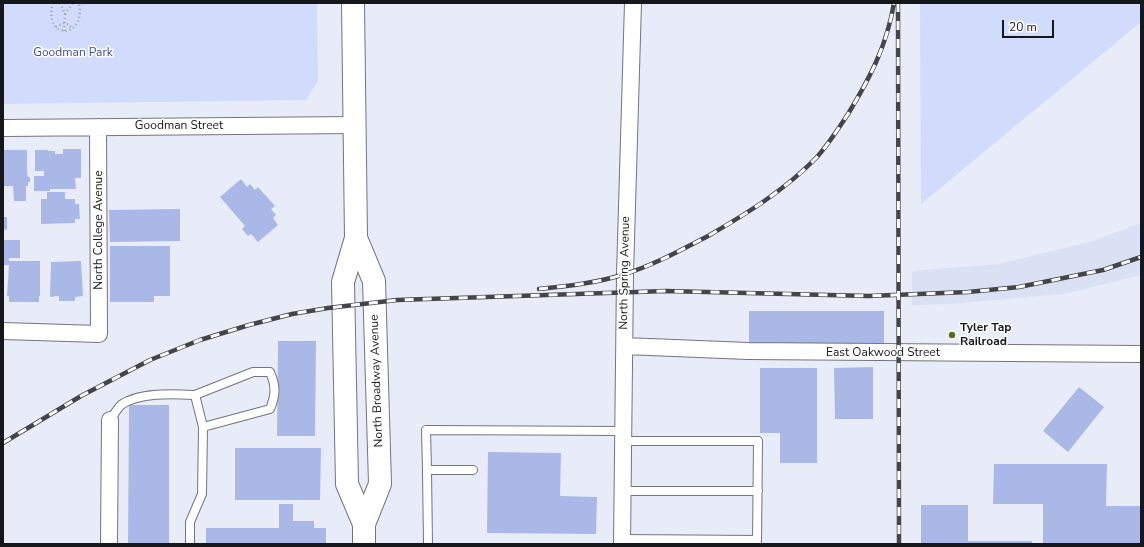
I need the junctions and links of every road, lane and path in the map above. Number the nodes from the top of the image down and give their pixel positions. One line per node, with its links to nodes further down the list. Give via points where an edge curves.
1 (53, 3): 9 (path, via 51,13)
2 (60, 3): 7 (path)
3 (73, 3): 7 (path)
4 (79, 3): 10 (path, via 80,14)
5 (353, 3): 12 (main road, North Broadway Avenue)
6 (632, 3): 17 (street, North Spring Avenue)
7 (64, 14): 8 (path)
8 (64, 23): 9 (path); 10 (path); 11 (path)
9 (56, 27): 11 (path)
10 (72, 28): 11 (path)
11 (64, 31)
12 (354, 125): 13 (street, Goodman Street); 15 (main road, North Broadway Avenue)
13 (98, 127): 14 (street, Goodman Street); 16 (street, North College Avenue, via 99,334)
14 (3, 128)
15 (356, 238): 27 (main road, North Broadway Avenue, via 344,282 347,484); 27 (main road, North Broadway Avenue, via 374,281 380,484)
16 (3, 331)
17 (625, 346): 18 (street, East Oakwood Street, via 748,352); 22 (street, North Spring Avenue)
18 (1141, 354)
19 (195, 395): 20 (lane, via 138,397 121,405); 21 (lane); 21 (lane, via 253,372 270,372 274,382 274,398 270,409)
20 (110, 420): 30 (street)
21 (203, 427): 31 (lane, via 202,494 190,522)
22 (624, 436): 23 (lane, via 426,430); 25 (street, North Spring Avenue); 26 (lane, via 758,441)
23 (426, 470): 24 (lane); 32 (lane)
24 (473, 470)
25 (623, 491): 26 (lane); 28 (street, North Spring Avenue)
26 (758, 491): 29 (lane)
27 (364, 534)
28 (622, 541): 29 (lane)
29 (757, 542)
30 (109, 544)
31 (190, 544)
32 (428, 544)

